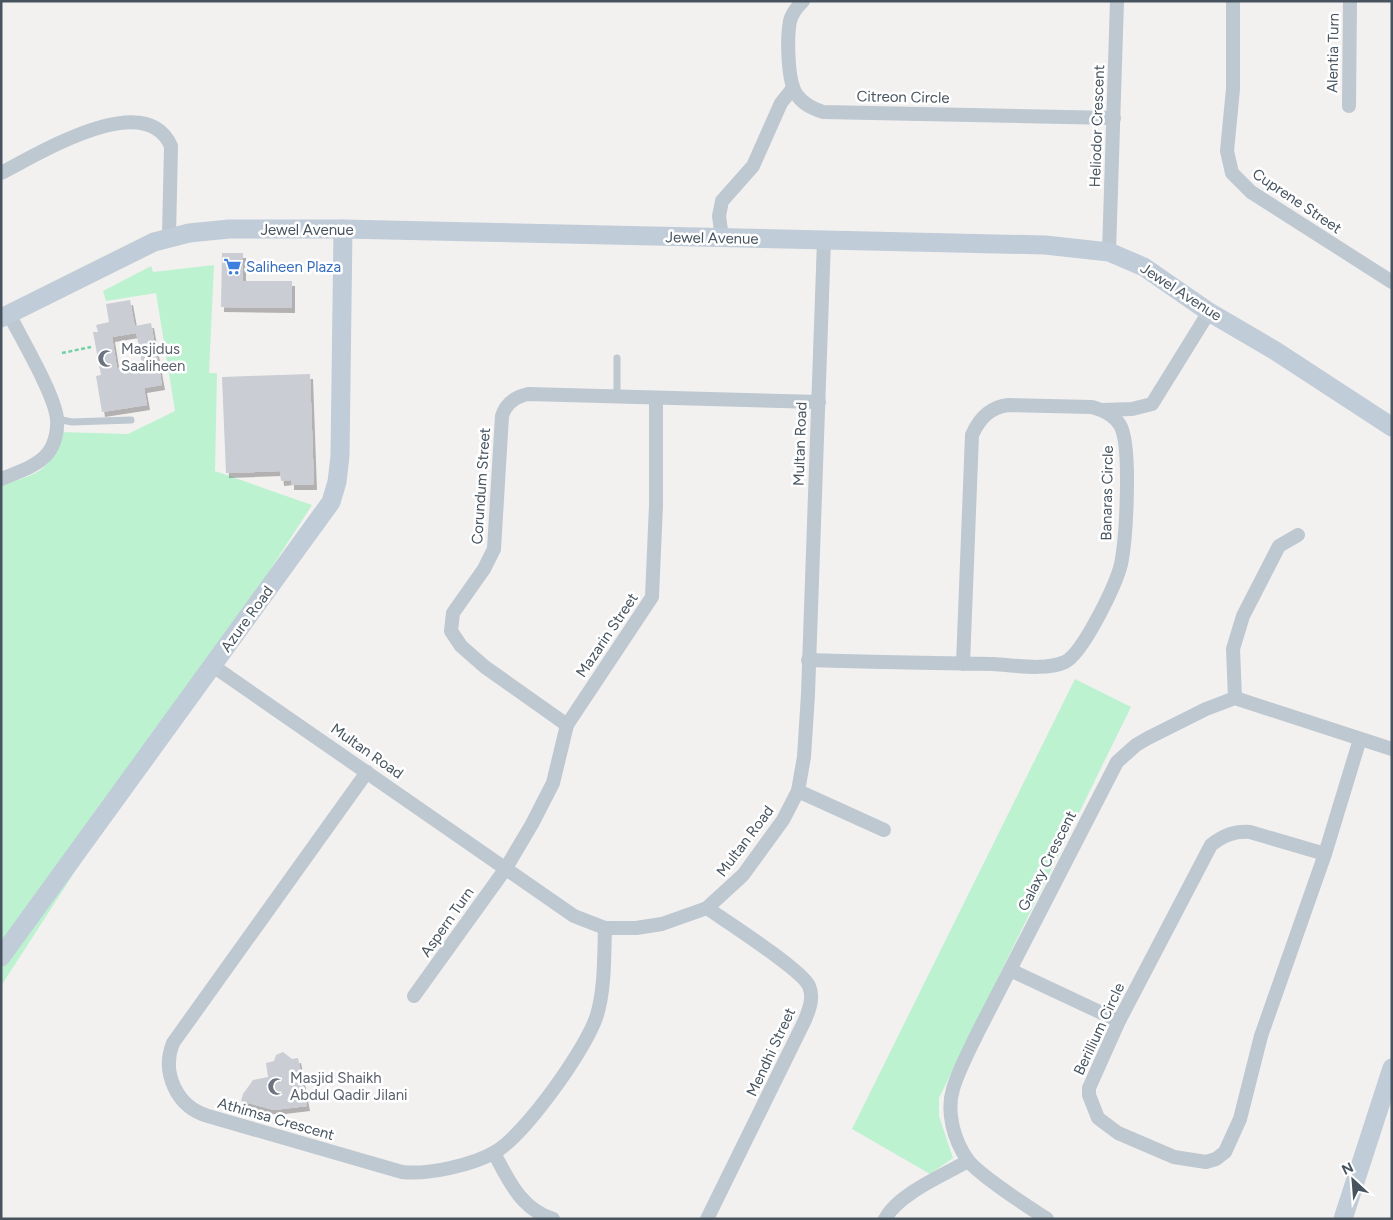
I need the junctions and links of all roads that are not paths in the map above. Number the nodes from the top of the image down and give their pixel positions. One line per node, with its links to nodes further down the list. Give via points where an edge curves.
1 (803, 1): 5 (street, via 790,22 790,78)
2 (1117, 1): 7 (street, Heliodor Crescent)
3 (1233, 1): 14 (street, Cuprene Street, via 1233,89 1227,151 1232,173 1251,192)
4 (1350, 1): 6 (street, Alentia Turn)
5 (793, 88): 7 (street, Citreon Circle, via 805,103 823,112); 11 (street, via 781,103 753,166 722,201 719,216)
6 (1349, 106)
7 (1114, 118): 13 (street, Heliodor Crescent)
8 (1, 173): 10 (street, via 80,134 125,122 148,123 167,136 171,146)
9 (343, 229): 10 (street, Jewel Avenue, via 229,229); 11 (street, Jewel Avenue); 29 (street, Azure Road, via 340,456 334,493 319,522)
10 (169, 236): 16 (street, Jewel Avenue)
11 (722, 238): 12 (street, Jewel Avenue)
12 (824, 240): 13 (street, Jewel Avenue, via 1008,243); 20 (street, Multan Road)
13 (1109, 252): 15 (street, Jewel Avenue, via 1144,267)
14 (1392, 282)
15 (1209, 312): 21 (street, via 1152,404 1132,409); 24 (street, Jewel Avenue)
16 (5, 316): 22 (street, via 47,389)
17 (617, 358): 18 (lane)
18 (617, 398): 19 (street, Corundum Street); 31 (street, Corundum Street, via 528,394 506,406 502,416 494,549 451,620 451,631 461,646)
19 (656, 399): 20 (street, Corundum Street); 31 (street, Mazarin Street, via 652,597)
20 (818, 402): 27 (street, Multan Road)
21 (1102, 410): 28 (street, via 1008,405 991,410 977,423 972,435); 28 (street, Banaras Circle, via 1120,426 1126,444 1124,535 1118,571 1093,625 1074,655 1062,663)
22 (57, 419): 23 (lane, via 72,422); 25 (street, via 53,444 47,454 34,464)
23 (131, 420)
24 (1392, 427)
25 (1, 479)
26 (1298, 534): 30 (street, via 1279,546 1243,616 1233,649)
27 (808, 660): 28 (street, Banaras Circle); 35 (street, Multan Road, via 804,757)
28 (963, 664)
29 (213, 666): 34 (street, Multan Road); 41 (street, Azure Road)
30 (1235, 698): 32 (street); 42 (street, Galaxy Crescent, via 1155,734 1117,762)
31 (567, 725): 38 (street, Mazarin Street, via 549,795)
32 (1360, 739): 33 (street); 37 (street, Berillium Circle)
33 (1392, 749)
34 (367, 772): 38 (street, Multan Road); 47 (street, Athimsa Crescent, via 180,1031 169,1053 172,1081 183,1102 197,1113 402,1172 433,1171)
35 (798, 790): 36 (street); 39 (street, Multan Road, via 782,820 743,875)
36 (884, 830)
37 (1325, 854): 44 (street, Berillium Circle, via 1250,832 1227,834 1211,845); 44 (street, Berillium Circle, via 1261,1036 1240,1119 1225,1152 1216,1159 1206,1162 1174,1157 1118,1133 1098,1118 1089,1088)
38 (506, 868): 40 (street, Multan Road, via 574,916); 43 (street, Aspern Turn)
39 (707, 908): 40 (street, Multan Road, via 650,927); 50 (street, Mendhi Street, via 796,972 809,985 811,998 805,1020)
40 (605, 928): 47 (street, Athimsa Crescent, via 600,1000 592,1029 524,1127)
41 (1, 957)
42 (1010, 970): 44 (street); 48 (street, Galaxy Crescent, via 953,1089 954,1131)
43 (414, 996)
44 (1119, 1021)
45 (1392, 1068): 46 (street)
46 (1388, 1092): 53 (street)
47 (494, 1153): 49 (street, via 522,1200)
48 (968, 1161): 51 (street, via 912,1193 894,1206); 52 (street, Galaxy Crescent)
49 (553, 1219)
50 (707, 1219)
51 (885, 1219)
52 (1047, 1219)
53 (1343, 1219)

